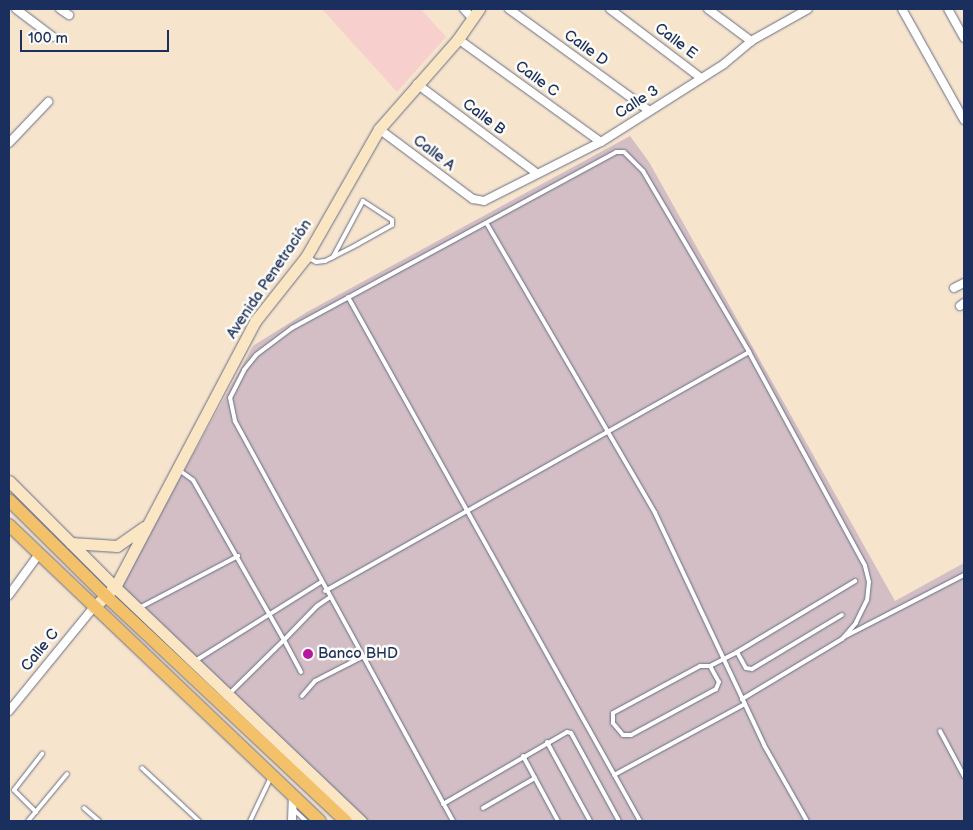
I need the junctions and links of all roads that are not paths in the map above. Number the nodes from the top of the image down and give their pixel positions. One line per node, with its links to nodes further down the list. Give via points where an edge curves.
1 (16, 9): 12 (street)
2 (60, 9): 11 (street)
3 (464, 9): 10 (street)
4 (509, 9): 19 (street, Calle D)
5 (610, 9): 16 (street, Calle E)
6 (708, 9): 15 (street)
7 (806, 9): 15 (street, Calle 3)
8 (902, 9): 20 (street)
9 (948, 9): 13 (street)
10 (476, 14): 14 (street, Avenida Penetración)
11 (69, 16)
12 (53, 36)
13 (964, 38)
14 (458, 39): 17 (street, Avenida Penetración); 23 (street, Calle C)
15 (751, 41): 16 (street, Calle 3)
16 (701, 78): 19 (street, Calle 3)
17 (417, 84): 22 (street, Avenida Penetración); 25 (street, Calle B)
18 (48, 102): 24 (street)
19 (648, 110): 23 (street, Calle 3)
20 (962, 110): 21 (street)
21 (964, 120)
22 (379, 129): 26 (street, Calle A); 28 (street, Avenida Penetración)
23 (600, 142): 25 (street, Calle 3)
24 (9, 143)
25 (535, 172): 26 (street, Calle 3, via 484,201)
26 (473, 199)
27 (486, 224): 32 (lane); 33 (lane, via 616,152 624,152 643,171); 34 (lane)
28 (306, 257): 29 (lane, via 320,262); 35 (street, Avenida Penetración, via 250,328)
29 (333, 257): 29 (lane, via 363,201 392,220 392,225)
30 (964, 283): 31 (street)
31 (954, 288)
32 (348, 297): 38 (lane); 46 (lane, via 292,328 256,355 244,370 230,398 235,421)
33 (749, 352): 34 (lane); 55 (lane, via 865,566 869,582 867,600 856,623)
34 (609, 430): 38 (lane); 59 (lane, via 656,513)
35 (179, 470): 39 (street, Avenida Penetración); 43 (lane, via 193,480)
36 (9, 481): 41 (street)
37 (9, 500): 47 (main road)
38 (468, 512): 48 (lane); 75 (lane)
39 (148, 524): 41 (street, via 117,546); 47 (street, Avenida Penetración)
40 (9, 525): 42 (main road)
41 (71, 543): 47 (street)
42 (39, 554): 49 (street); 51 (main road)
43 (238, 556): 52 (lane); 54 (lane)
44 (964, 575): 55 (lane)
45 (855, 581): 57 (lane)
46 (321, 582): 48 (lane); 54 (lane)
47 (110, 591): 51 (street, Avenida Penetración); 52 (street); 91 (main road)
48 (325, 591): 50 (lane)
49 (9, 595)
50 (329, 598): 56 (lane); 58 (lane)
51 (93, 608): 67 (street, Calle C); 74 (main road)
52 (137, 609): 60 (street)
53 (842, 615): 57 (lane, via 752,669 746,668)
54 (271, 616): 56 (lane); 60 (lane)
55 (842, 639): 65 (lane)
56 (284, 640): 62 (lane); 63 (lane)
57 (737, 652): 59 (lane)
58 (362, 657): 64 (lane, via 315,681); 79 (lane)
59 (723, 659): 61 (lane); 65 (lane)
60 (193, 662): 63 (street)
61 (710, 666): 61 (lane, via 718,682 716,689 631,735 624,735 612,722 613,713 700,666)
62 (301, 672)
63 (227, 695): 92 (street)
64 (302, 696)
65 (742, 699): 66 (lane)
66 (745, 704): 75 (lane); 98 (lane)
67 (9, 711)
68 (940, 731): 76 (lane)
69 (548, 742): 71 (lane); 95 (lane); 96 (lane, via 567,732 572,733)
70 (42, 754): 83 (lane, via 14,790)
71 (524, 756): 77 (lane); 79 (lane)
72 (142, 768): 86 (lane)
73 (66, 774): 83 (lane)
74 (272, 775): 78 (main road); 87 (lane)
75 (614, 775): 97 (lane)
76 (964, 776)
77 (535, 778): 81 (lane); 94 (lane)
78 (292, 795): 82 (street); 90 (main road)
79 (443, 804): 93 (lane)
80 (84, 808): 85 (lane)
81 (483, 808)
82 (294, 810): 88 (street); 89 (lane)
83 (36, 812): 84 (lane)
84 (28, 821)
85 (99, 821)
86 (199, 821)
87 (250, 821)
88 (292, 821)
89 (306, 821)
90 (320, 821)
91 (346, 821)
92 (360, 821)
93 (453, 821)
94 (558, 821)
95 (590, 821)
96 (619, 821)
97 (640, 821)
98 (807, 821)

